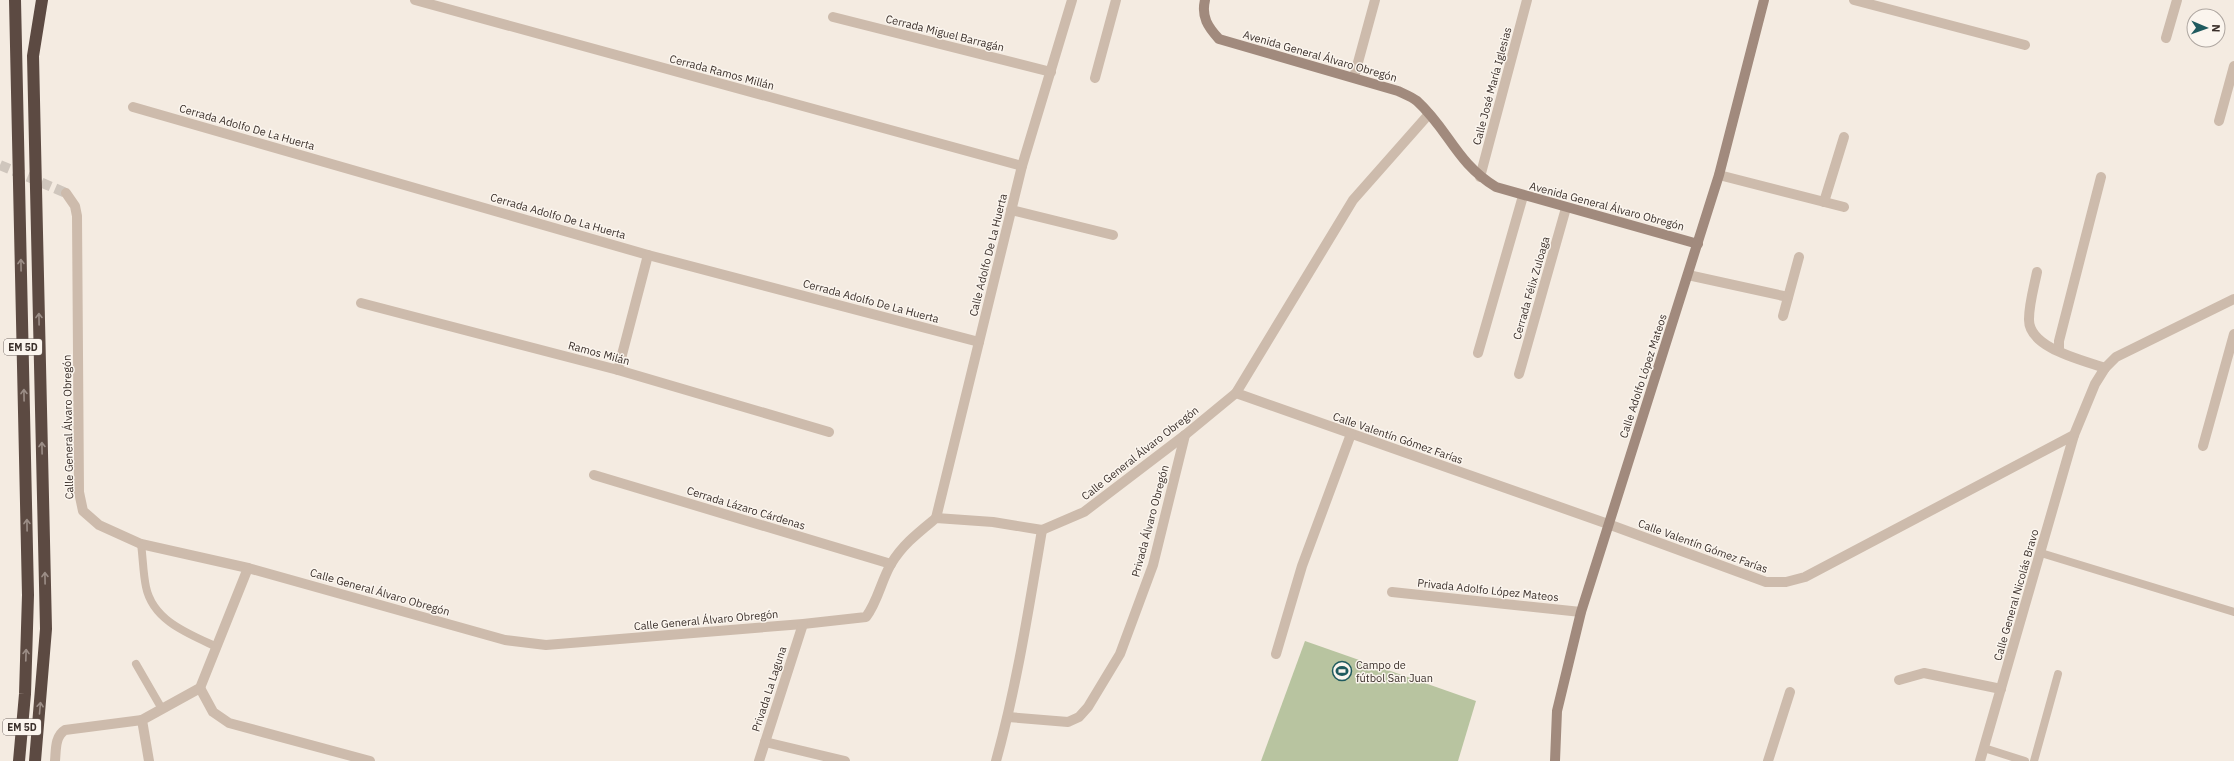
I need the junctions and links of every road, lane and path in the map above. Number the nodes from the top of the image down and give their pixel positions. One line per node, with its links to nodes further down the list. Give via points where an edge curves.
1 (15, 0): 81 (highway, EM 5D, one-way to 1, via 28,594)
2 (42, 0): 82 (highway, one-way to 2, via 46,629 33,56)
3 (415, 0): 23 (street, Cerrada Ramos Millán)
4 (1072, 0): 16 (street, Calle Adolfo De La Huerta)
5 (1116, 0): 18 (street)
6 (1205, 0): 17 (main road, Avenida General Álvaro Obregón, via 1203,8 1207,26 1219,39)
7 (1375, 0): 17 (street)
8 (1526, 0): 25 (street, Calle José María Iglesias)
9 (1764, 0): 24 (main road, Calle Adolfo López Mateos)
10 (1854, 0): 14 (street)
11 (2177, 0): 13 (street)
12 (833, 18): 16 (street, Cerrada Miguel Barragán)
13 (2166, 38)
14 (2025, 45)
15 (2234, 66): 21 (street)
16 (1051, 72): 23 (street, Calle Adolfo De La Huerta)
17 (1354, 77): 20 (main road, Avenida General Álvaro Obregón, via 1398,90 1416,100)
18 (1095, 78)
19 (133, 107): 35 (street, Cerrada Adolfo De La Huerta)
20 (1429, 114): 25 (main road, Avenida General Álvaro Obregón, via 1463,161); 50 (street, Calle General Álvaro Obregón, via 1353,200)
21 (2219, 121)
22 (1844, 137): 29 (street)
23 (1022, 166): 32 (street, Calle Adolfo De La Huerta)
24 (1720, 175): 29 (street); 34 (main road, Calle Adolfo López Mateos)
25 (1480, 177): 28 (main road, Avenida General Álvaro Obregón, via 1496,187)
26 (2101, 177): 45 (street, via 2059,341)
27 (66, 193): 60 (street, Calle General Álvaro Obregón, via 75,206 77,216 80,498 83,511 99,525)
28 (1523, 196): 31 (main road, Avenida General Álvaro Obregón); 46 (street)
29 (1824, 202): 30 (street)
30 (1844, 207)
31 (1566, 208): 34 (main road, Avenida General Álvaro Obregón); 49 (street, Cerrada Félix Zuloaga)
32 (1011, 210): 33 (street); 44 (street, Calle Adolfo De La Huerta)
33 (1113, 235)
34 (1698, 244): 38 (main road, Calle Adolfo López Mateos)
35 (648, 255): 44 (street, Cerrada Adolfo De La Huerta); 48 (street)
36 (1799, 257): 39 (street)
37 (2037, 272): 45 (street, via 2028,319 2031,332 2047,347)
38 (1688, 275): 39 (street); 58 (main road, Calle Adolfo López Mateos)
39 (1788, 297): 42 (street)
40 (2234, 299): 47 (street, via 2116,358)
41 (361, 303): 48 (street, Ramos Milán)
42 (1783, 316)
43 (2234, 334): 55 (street)
44 (979, 342): 57 (street, Calle Adolfo De La Huerta)
45 (2059, 351): 47 (street)
46 (1478, 353)
47 (2105, 368): 54 (street, via 2095,384)
48 (618, 370): 51 (street, Ramos Milán)
49 (1519, 374)
50 (1236, 393): 52 (street, Calle Valentín Gómez Farías); 53 (street, Calle General Álvaro Obregón)
51 (829, 432)
52 (1351, 434): 58 (street, Calle Valentín Gómez Farías); 69 (street, via 1302,566)
53 (1185, 435): 59 (street, Calle General Álvaro Obregón, via 1084,512); 77 (street, Privada Álvaro Obregón, via 1153,565 1120,654 1088,707 1080,717 1068,722)
54 (2074, 435): 58 (street, Calle Valentín Gómez Farías, via 1805,577 1786,582 1766,582); 61 (street, Calle General Nicolás Bravo)
55 (2203, 446)
56 (594, 475): 62 (street, Cerrada Lázaro Cárdenas)
57 (936, 518): 59 (street, via 994,522); 62 (street, Calle General Álvaro Obregón, via 908,541)
58 (1608, 524): 65 (main road, Calle Adolfo López Mateos)
59 (1042, 530): 77 (street)
60 (141, 544): 63 (street, Calle General Álvaro Obregón); 68 (lane, via 146,589 157,610 176,628)
61 (2041, 552): 66 (lane); 74 (street, Calle General Nicolás Bravo)
62 (891, 564): 67 (street, Calle General Álvaro Obregón, via 866,617)
63 (248, 568): 67 (street, Calle General Álvaro Obregón, via 505,640 546,645); 68 (street)
64 (1392, 592): 65 (street, Privada Adolfo López Mateos)
65 (1581, 612): 89 (main road, Calle Adolfo López Mateos, via 1557,712)
66 (2234, 612)
67 (803, 624): 79 (street, Privada La Laguna)
68 (217, 647): 73 (street)
69 (1276, 654)
70 (136, 664): 76 (lane)
71 (2058, 674): 93 (lane)
72 (1899, 680): 74 (street, via 1924,673)
73 (200, 688): 76 (street); 85 (street, via 213,712 229,723)
74 (2001, 689): 80 (street, Calle General Nicolás Bravo)
75 (1790, 692): 90 (street)
76 (162, 709): 78 (street)
77 (1008, 717): 88 (street)
78 (142, 720): 83 (street, via 65,730 58,738); 84 (street)
79 (765, 742): 86 (street, Privada La Laguna); 87 (street)
80 (1984, 748): 91 (street, Calle General Nicolás Bravo); 92 (lane)
81 (20, 761)
82 (35, 761)
83 (55, 761)
84 (149, 761)
85 (370, 761)
86 (759, 761)
87 (845, 761)
88 (996, 761)
89 (1555, 761)
90 (1768, 761)
91 (1980, 761)
92 (2025, 761)
93 (2034, 761)

